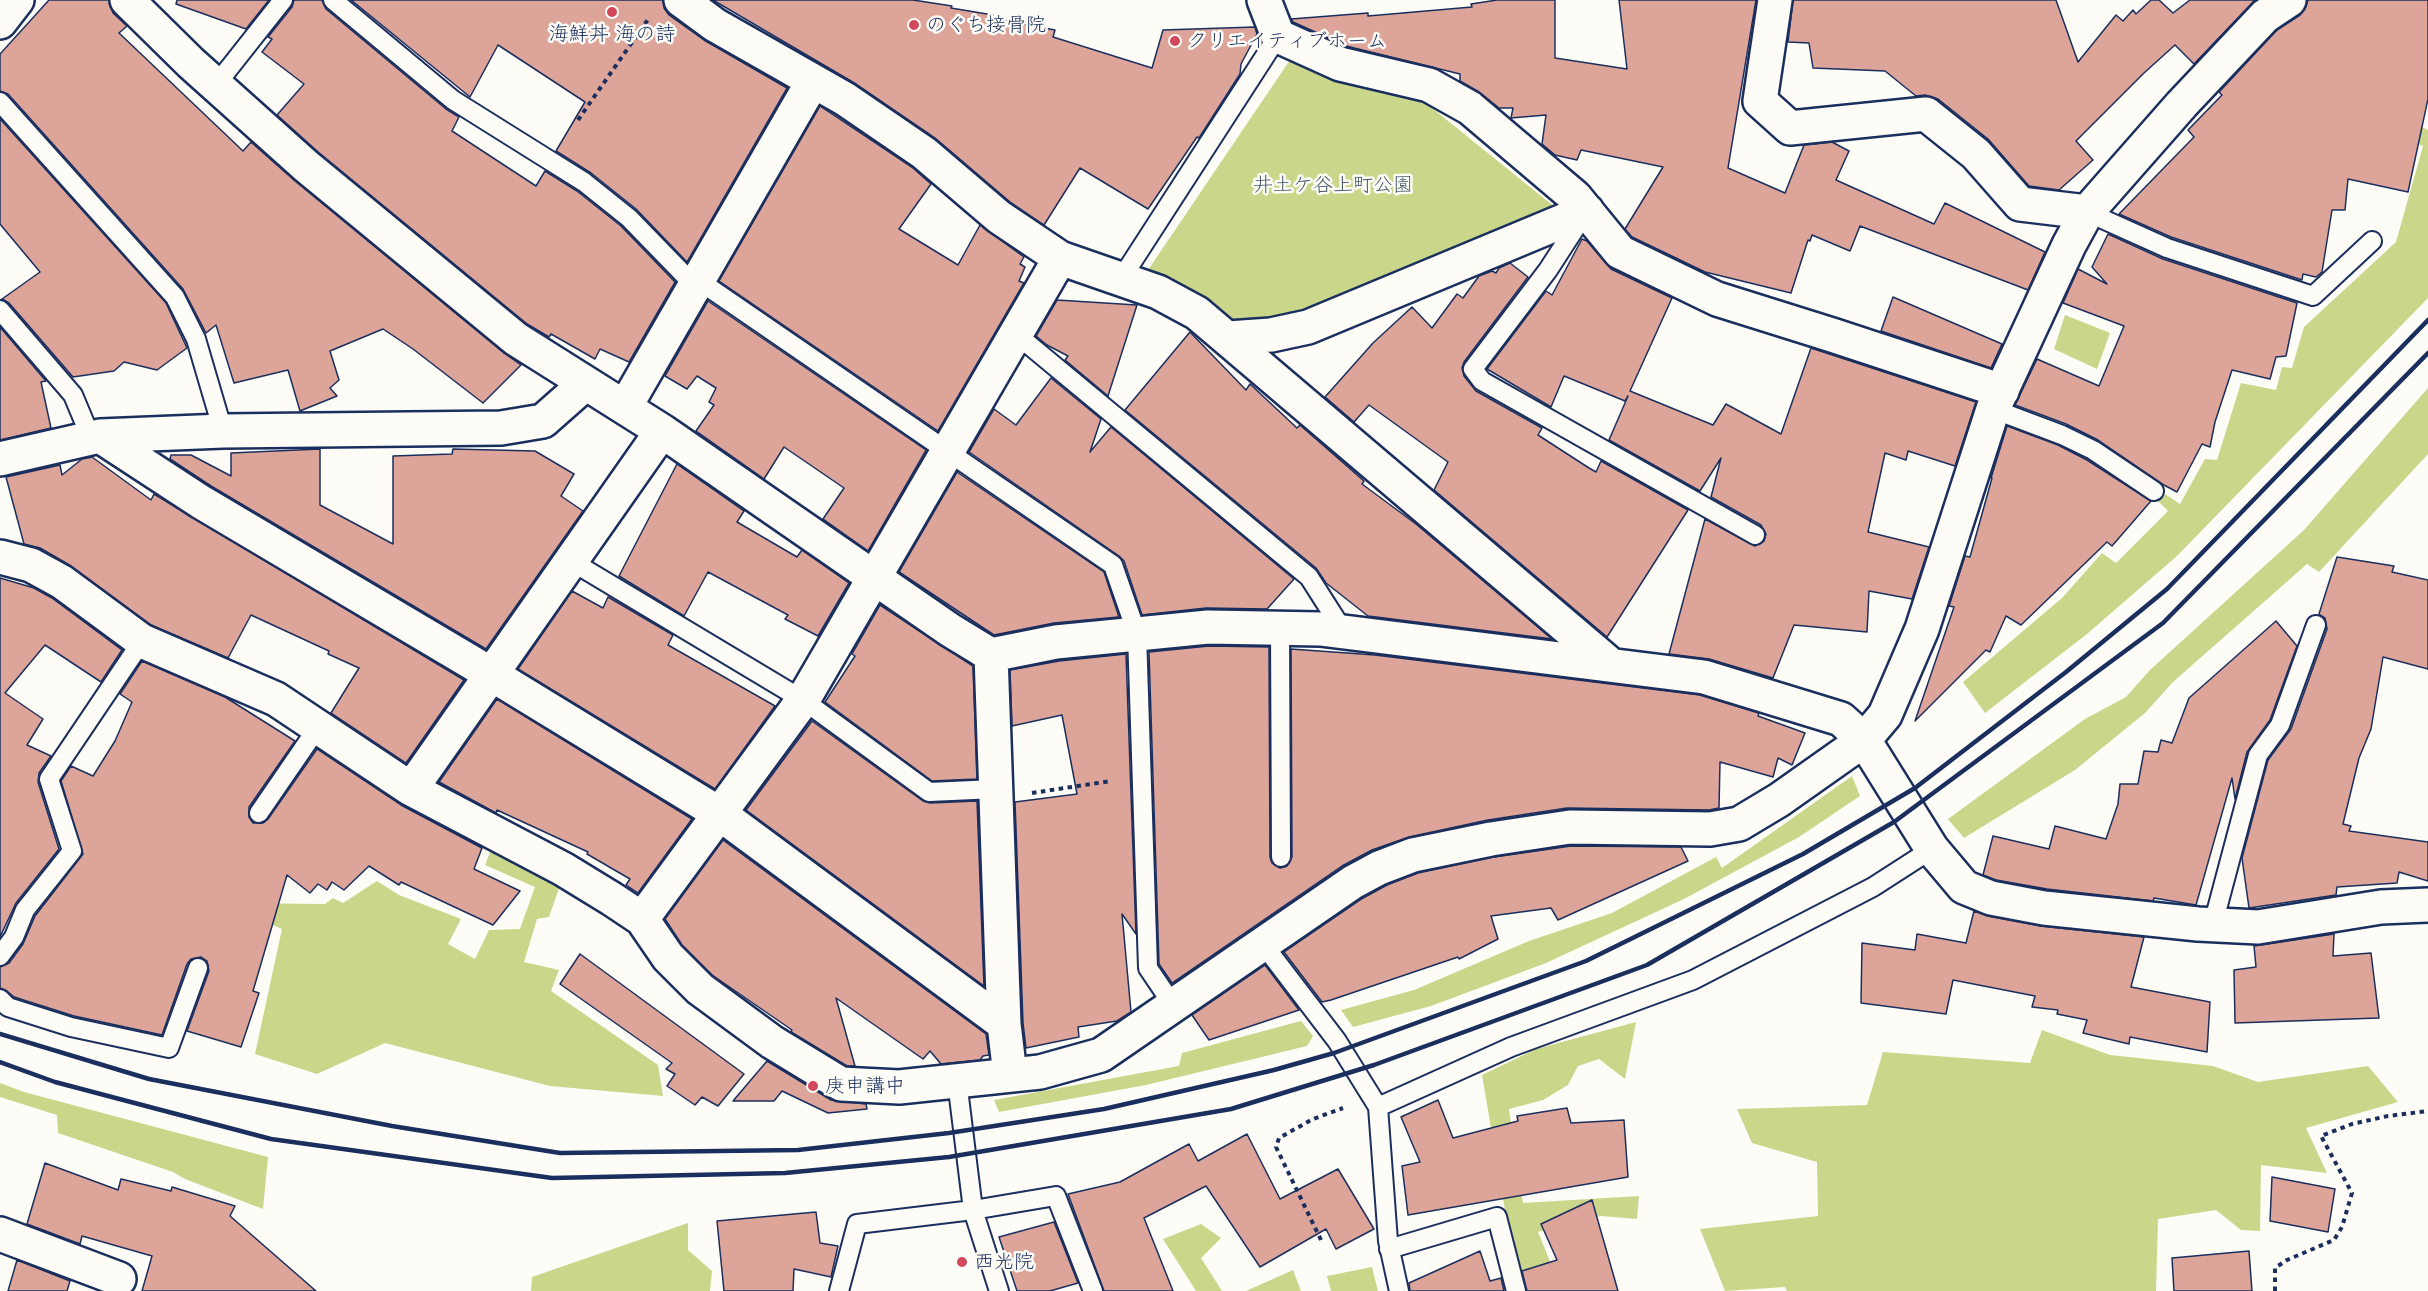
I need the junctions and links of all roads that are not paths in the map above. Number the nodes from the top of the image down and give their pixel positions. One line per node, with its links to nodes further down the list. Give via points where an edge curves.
1 (127, 0): 10 (street)
2 (283, 0): 10 (lane)
3 (333, 0): 17 (lane, via 453,100 584,182)
4 (1264, 0): 8 (street)
5 (1775, 0): 13 (street, via 1760,101 1790,128 1926,114 1976,154 2020,204)
6 (2289, 0): 13 (street, via 2265,16)
7 (668, 5): 9 (street, via 715,25)
8 (1278, 36): 12 (street, via 1340,64 1429,85 1470,108); 16 (lane)
9 (813, 81): 15 (street, via 924,153 999,217); 17 (street)
10 (215, 86): 21 (street, via 451,287 516,339)
11 (0, 102): 24 (lane, via 175,297 196,339)
12 (1587, 211): 20 (street, via 1308,327); 22 (street, via 1620,252 1717,299 1835,336); 30 (lane, via 1473,369 1482,381)
13 (2087, 212): 14 (lane, via 2167,248 2313,296); 22 (street)
14 (2372, 241)
15 (1060, 258): 16 (street); 19 (street)
16 (1121, 279): 20 (street, via 1158,292 1197,314)
17 (697, 283): 23 (street); 27 (lane)
18 (0, 310): 26 (lane, via 73,395)
19 (1016, 334): 27 (street); 36 (lane, via 1309,577)
20 (1228, 338): 40 (street)
21 (586, 383): 23 (street); 24 (street, via 543,422 501,428)
22 (1997, 400): 29 (lane, via 2093,450); 44 (street, via 1922,629 1885,715)
23 (625, 407): 25 (street)
24 (223, 431): 26 (street)
25 (662, 431): 32 (street); 33 (street)
26 (95, 437): 28 (street); 41 (street)
27 (947, 452): 33 (street); 37 (lane, via 1113,565)
28 (0, 459)
29 (2154, 491)
30 (1755, 535)
31 (0, 557): 38 (street, via 31,565 62,582)
32 (571, 561): 41 (street); 42 (lane)
33 (874, 578): 39 (street); 42 (street)
34 (2316, 625): 53 (lane, via 2280,724 2258,755)
35 (1280, 628): 36 (street); 37 (street, via 1208,627); 50 (lane)
36 (1344, 632): 40 (street)
37 (1137, 634): 39 (street, via 1056,642); 58 (lane, via 1148,968)
38 (142, 641): 43 (street, via 276,699); 55 (lane, via 49,779 72,851 26,910)
39 (991, 655): 46 (street)
40 (1611, 666): 44 (street, via 1704,677 1841,719)
41 (491, 674): 45 (street); 48 (street)
42 (803, 700): 46 (lane, via 929,792); 48 (street)
43 (318, 727): 45 (street); 47 (lane)
44 (1864, 740): 49 (street); 54 (street, via 1739,824 1710,829 1570,827 1413,855 1353,882)
45 (411, 789): 52 (street, via 563,869)
46 (996, 794): 59 (street)
47 (260, 813)
48 (720, 814): 52 (street); 59 (street)
49 (1932, 849): 53 (street, via 1964,887 1991,898 2044,908); 62 (lane, via 1873,887 1693,980)
50 (1281, 857)
51 (2428, 905): 53 (street, via 2381,907 2258,927)
52 (642, 919): 61 (street, via 668,957 700,989 772,1042 841,1084 899,1087)
53 (2213, 924)
54 (1263, 944): 58 (street); 62 (lane, via 1337,1041)
55 (0, 956)
56 (198, 968): 57 (lane, via 169,1048 71,1027 8,1007)
57 (0, 999)
58 (1173, 1005): 60 (street, via 1101,1055 1040,1072)
59 (1004, 1024): 60 (street)
60 (1010, 1075): 61 (street)
61 (957, 1081): 63 (lane)
62 (1375, 1102): 65 (lane)
63 (973, 1210): 67 (lane, via 856,1224); 68 (lane); 69 (lane, via 1056,1196)
64 (0, 1234): 66 (street)
65 (1389, 1250): 70 (lane); 71 (lane, via 1497,1217)
66 (119, 1279)
67 (839, 1291)
68 (999, 1291)
69 (1093, 1291)
70 (1399, 1291)
71 (1516, 1291)

